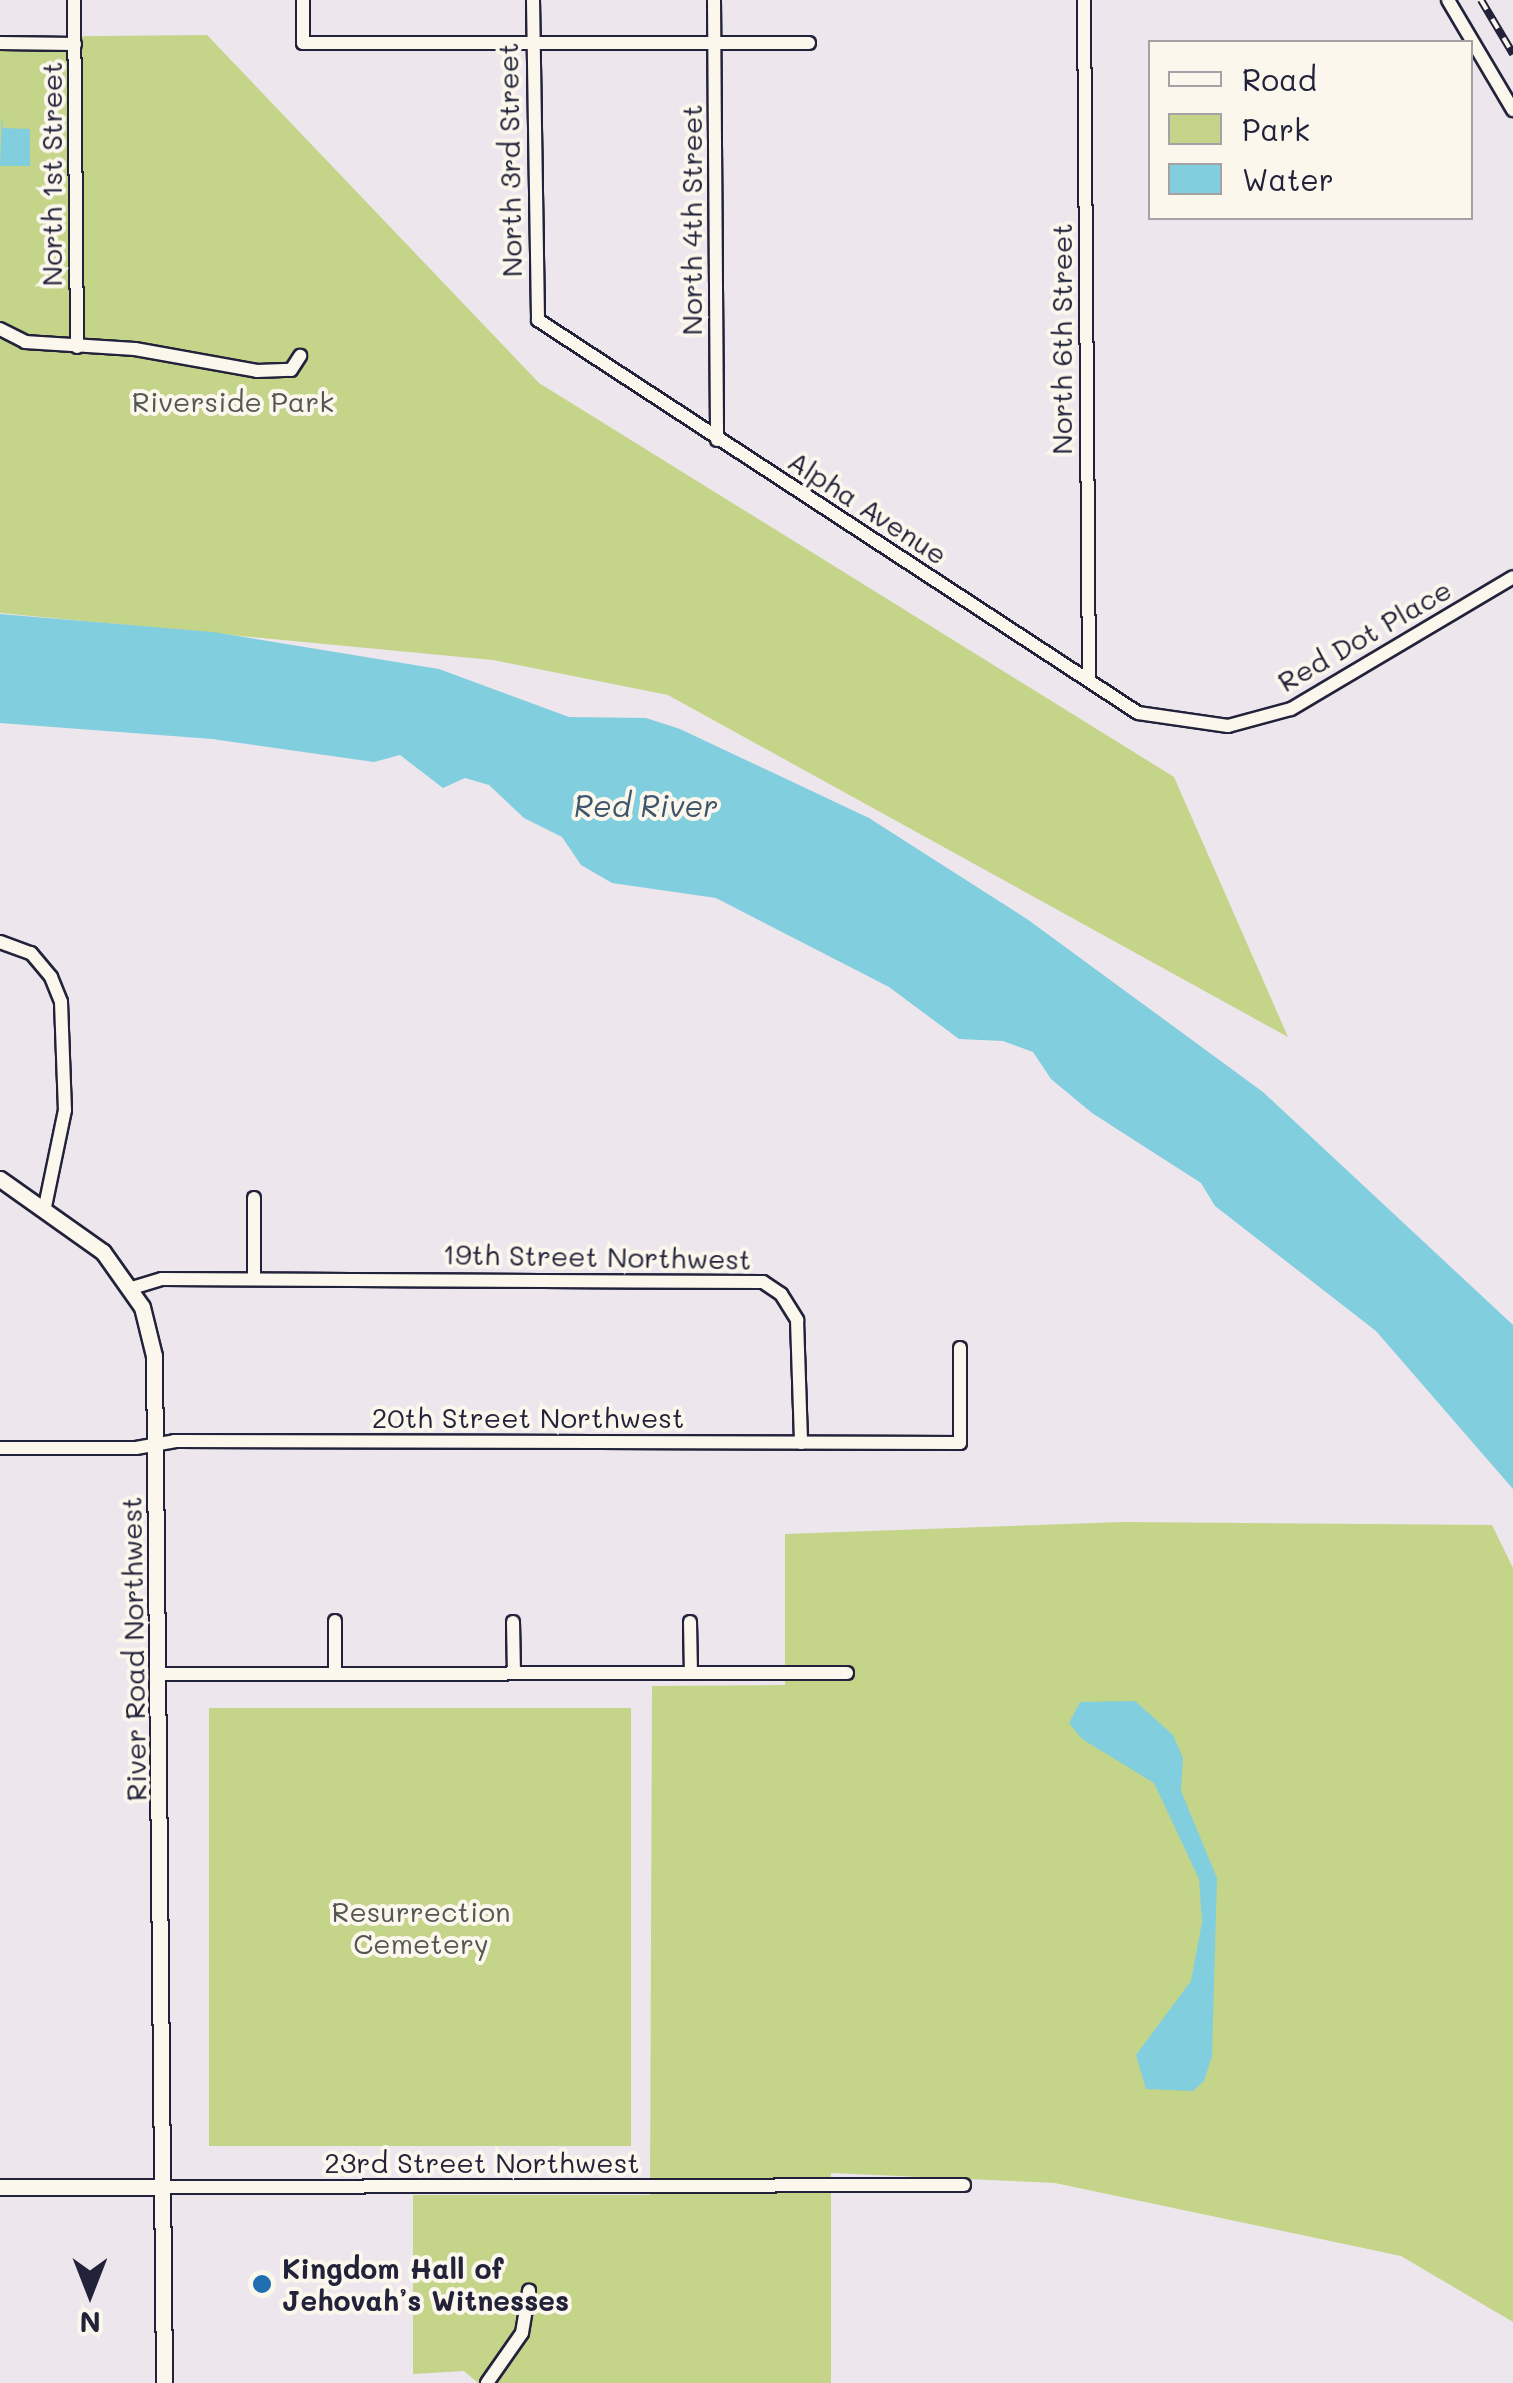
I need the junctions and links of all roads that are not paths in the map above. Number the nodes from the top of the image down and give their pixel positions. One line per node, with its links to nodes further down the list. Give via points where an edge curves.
1 (74, 0): 12 (street, North 1st Street)
2 (303, 0): 13 (street, via 303,43)
3 (533, 0): 13 (street, North 3rd Street)
4 (714, 0): 8 (street, North 4th Street)
5 (1084, 0): 21 (street, North 6th Street)
6 (1448, 0): 7 (street)
7 (1472, 40)
8 (714, 42): 11 (street); 13 (street); 19 (street, North 4th Street)
9 (1473, 42): 14 (street)
10 (0, 43): 12 (street)
11 (809, 43)
12 (75, 44): 17 (street, North 1st Street)
13 (533, 44): 15 (street, North 3rd Street)
14 (1513, 110)
15 (538, 320): 19 (street, Alpha Avenue)
16 (0, 329): 17 (street, via 25,342)
17 (78, 347): 18 (street, via 135,349 257,370 291,370)
18 (300, 356)
19 (717, 440): 21 (street, Alpha Avenue)
20 (1513, 577): 22 (street, Red Dot Place, via 1291,710 1228,726)
21 (1089, 678): 22 (street, Alpha Avenue, via 1138,713)
22 (1176, 722)
23 (0, 942): 26 (street, via 31,953 52,977 60,1002 64,1110)
24 (0, 1179): 26 (street, River Road Northwest)
25 (254, 1198): 27 (street)
26 (45, 1207): 28 (street, River Road Northwest, via 92,1241)
27 (254, 1279): 28 (street, 19th Street Northwest, via 162,1279); 31 (street, 19th Street Northwest, via 762,1282 781,1294 797,1320)
28 (132, 1288): 30 (street, River Road Northwest, via 154,1356)
29 (960, 1348): 31 (street, 20th Street Northwest, via 960,1444)
30 (155, 1444): 31 (street, 20th Street Northwest); 32 (street, 20th Street Northwest); 40 (street, River Road Northwest)
31 (801, 1444)
32 (0, 1448)
33 (335, 1621): 37 (street)
34 (514, 1622): 36 (street)
35 (690, 1622): 38 (street)
36 (514, 1672): 37 (street); 38 (street)
37 (335, 1673): 40 (street)
38 (691, 1673): 39 (street)
39 (847, 1673)
40 (158, 1674): 43 (street, River Road Northwest)
41 (964, 2186): 43 (street, 23rd Street Northwest)
42 (0, 2187): 43 (street, 23rd Street Northwest)
43 (163, 2187): 45 (street, River Road Northwest)
44 (529, 2292): 46 (street, via 522,2334)
45 (164, 2383)
46 (487, 2383)

